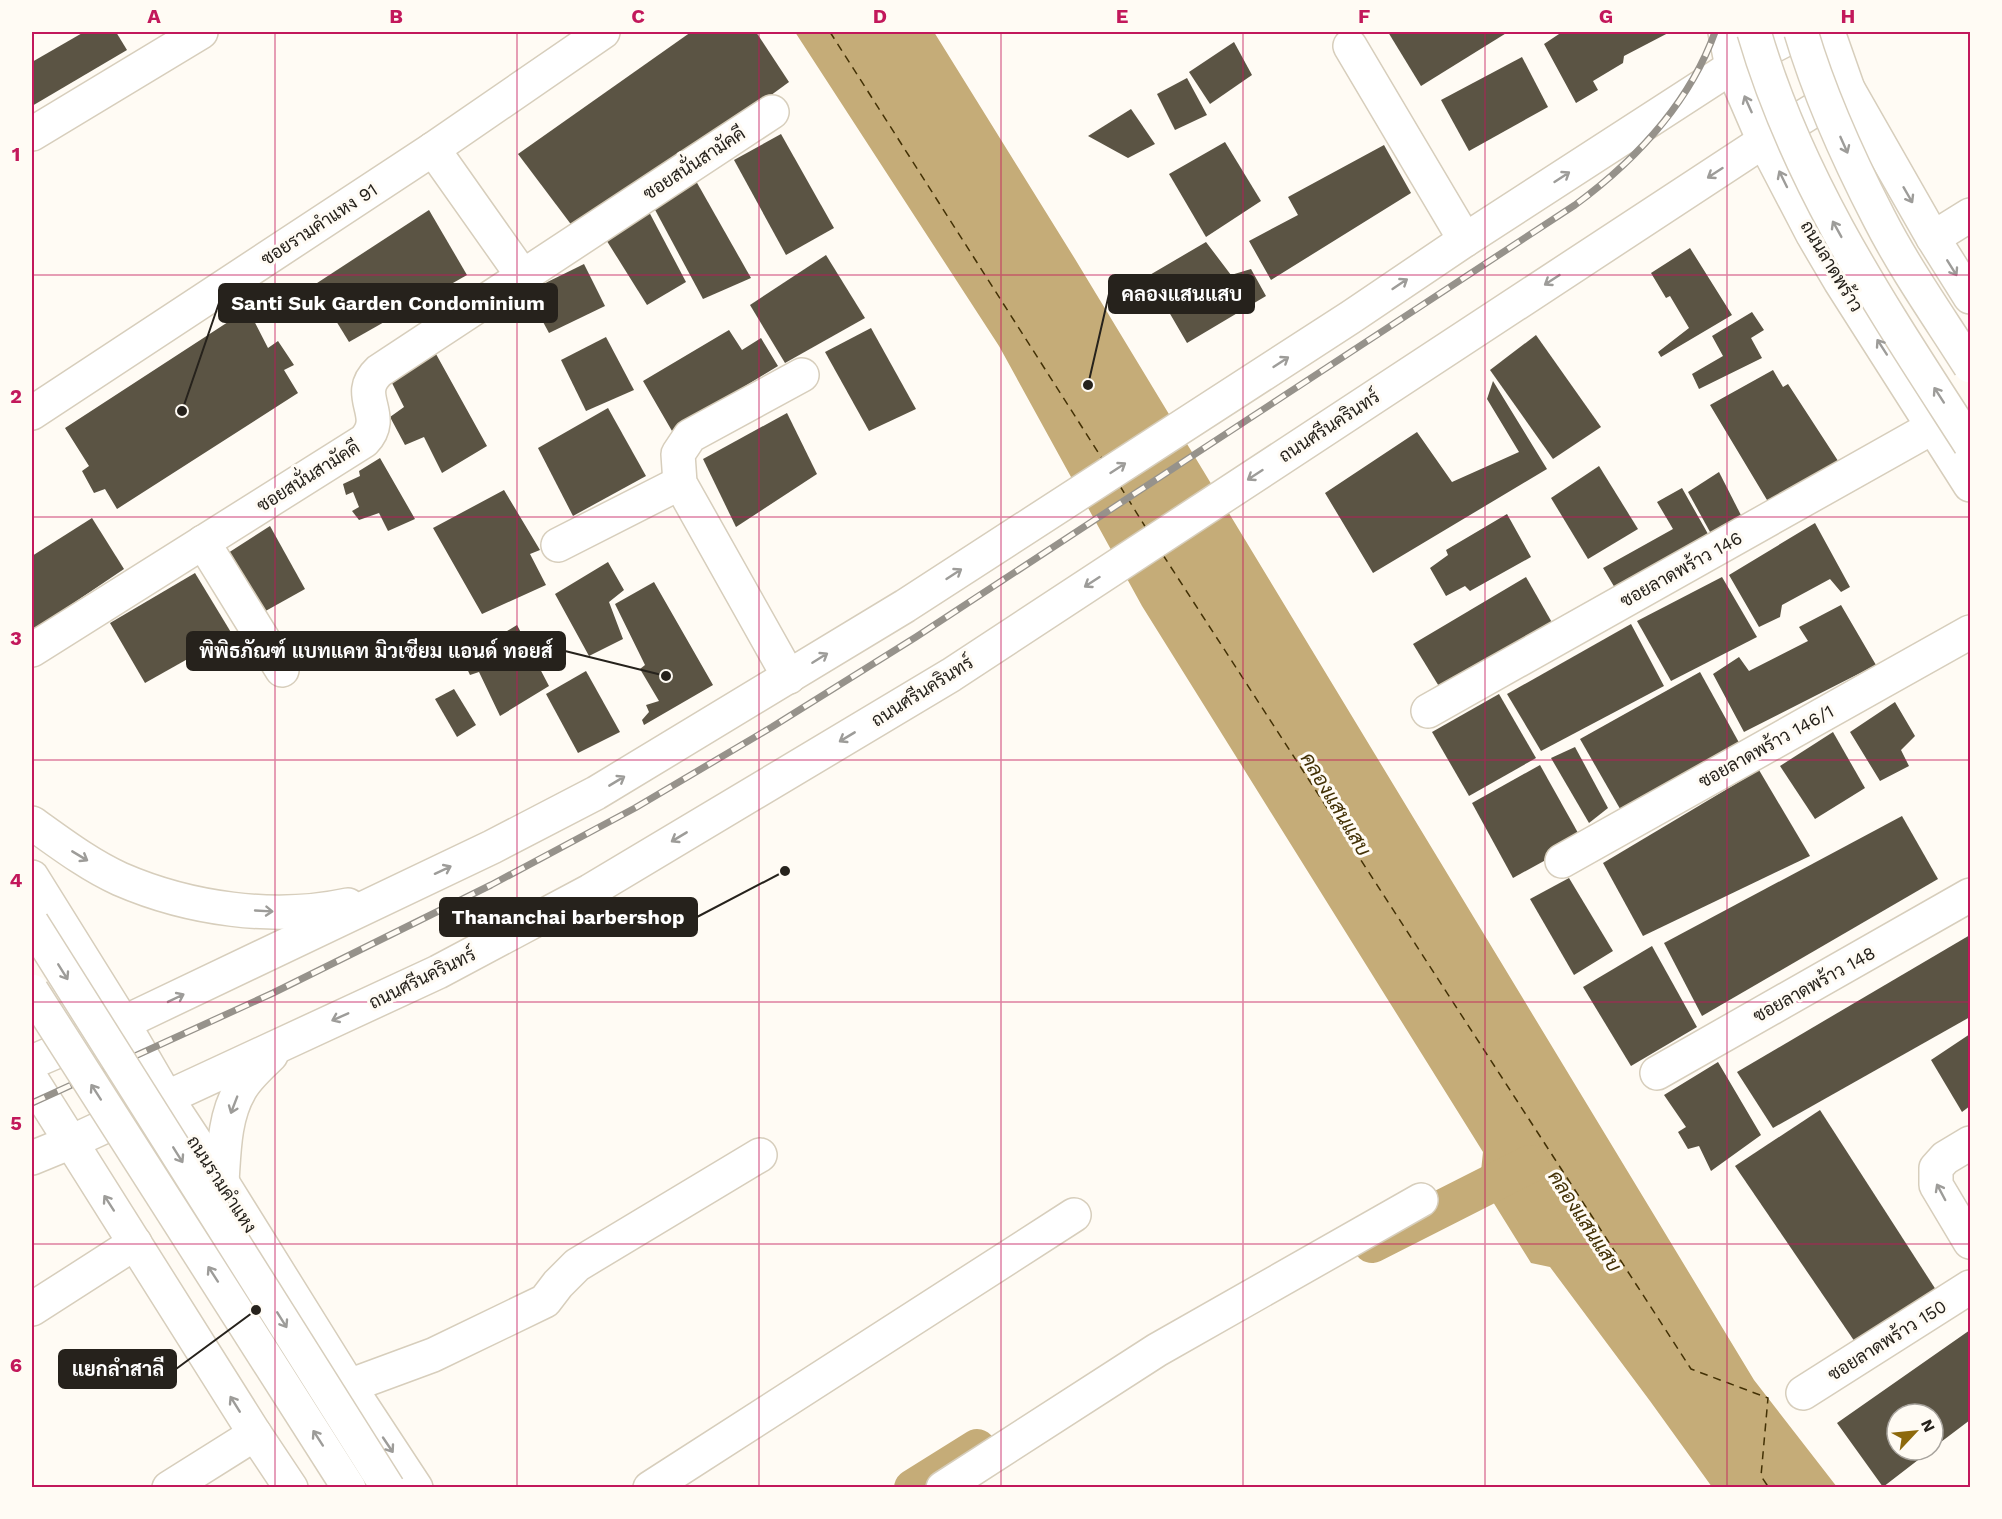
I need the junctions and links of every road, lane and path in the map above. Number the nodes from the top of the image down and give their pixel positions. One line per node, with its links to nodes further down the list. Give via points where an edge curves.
1 (201, 32): 11 (main road)
2 (603, 32): 13 (main road, ซอยรามคำแหง 91)
3 (1725, 32): 8 (main road, ถนนลาดพร้าว)
4 (1754, 32): 23 (main road, one-way to 4, bridge, via 1876,298 1815,189 1790,134)
5 (1801, 32): 8 (main road); 19 (main road, one-way to 19, bridge, via 1829,111 1879,218)
6 (1828, 32): 9 (main road)
7 (1350, 46): 16 (main road)
8 (1732, 67): 12 (main road, ถนนลาดพร้าว, one-way to 8); 16 (main road, one-way to 8)
9 (1848, 90): 12 (main road, ถนนศรีนครินทร์); 15 (main road, one-way to 15)
10 (772, 112): 17 (main road, ซอยสนั่นสามัคคี)
11 (32, 135)
12 (1764, 141): 22 (main road, ถนนลาดพร้าว, one-way to 12, via 1840,281); 41 (main road, ถนนศรีนครินทร์, one-way to 41, via 951,675 590,891 438,972)
13 (433, 149): 17 (main road); 21 (main road, ซอยรามคำแหง 91)
14 (1971, 214): 15 (main road)
15 (1933, 238): 18 (main road, one-way to 18)
16 (1465, 240): 31 (main road, one-way to 16, via 905,606)
17 (522, 275): 26 (main road, ซอยสนั่นสามัคคี, via 370,379 368,392 374,424 364,441)
18 (1971, 297)
19 (1971, 366)
20 (802, 375): 24 (main road, via 690,436 678,454)
21 (32, 413)
22 (1933, 427): 25 (main road, ถนนลาดพร้าว); 32 (main road, ซอยลาดพร้าว 146)
23 (1971, 444)
24 (680, 483): 27 (main road); 31 (main road)
25 (1971, 485)
26 (202, 542): 29 (main road, ซอยสนั่นสามัคคี); 30 (main road)
27 (558, 545)
28 (1971, 632): 34 (main road, ซอยลาดพร้าว 146/1)
29 (32, 650)
30 (282, 670)
31 (789, 677): 36 (main road, one-way to 31, via 597,793)
32 (1428, 711)
33 (32, 823): 36 (main road, one-way to 36, via 119,878 169,897 219,907 321,911)
34 (1562, 861)
35 (32, 877): 40 (main road, ถนนรามคำแหง)
36 (391, 895): 40 (main road, one-way to 36)
37 (1971, 895): 43 (main road, ซอยลาดพร้าว 148)
38 (32, 923): 63 (main road, ถนนรามคำแหง, one-way to 63, bridge)
39 (32, 991): 62 (main road, one-way to 39, bridge)
40 (123, 1023): 42 (main road); 45 (main road, ถนนรามคำแหง)
41 (283, 1043): 45 (main road, ถนนศรีนครินทร์); 50 (main road, one-way to 50, via 240,1089 225,1139)
42 (32, 1062)
43 (1657, 1072)
44 (32, 1080): 46 (main road)
45 (166, 1097): 46 (main road, ถนนศรีนครินทร์); 50 (main road, ถนนรามคำแหง)
46 (70, 1142): 49 (main road, ถนนศรีนครินทร์); 54 (main road, one-way to 46)
47 (1971, 1143): 53 (main road, one-way to 47, via 1936,1185 1936,1168)
48 (760, 1155): 57 (main road, via 577,1265 545,1301 433,1355)
49 (32, 1158)
50 (222, 1182): 57 (main road, ถนนรามคำแหง)
51 (1421, 1200): 66 (main road, via 1157,1350)
52 (1074, 1215): 65 (main road)
53 (1971, 1242)
54 (135, 1243): 56 (main road); 59 (main road, one-way to 54)
55 (1971, 1287): 58 (main road, ซอยลาดพร้าว 150)
56 (32, 1309)
57 (349, 1386): 64 (main road, ถนนรามคำแหง, one-way to 64)
58 (1803, 1394)
59 (255, 1434): 60 (main road); 61 (main road)
60 (169, 1488)
61 (291, 1488)
62 (349, 1488)
63 (388, 1488)
64 (416, 1488)
65 (651, 1488)
66 (943, 1488)

